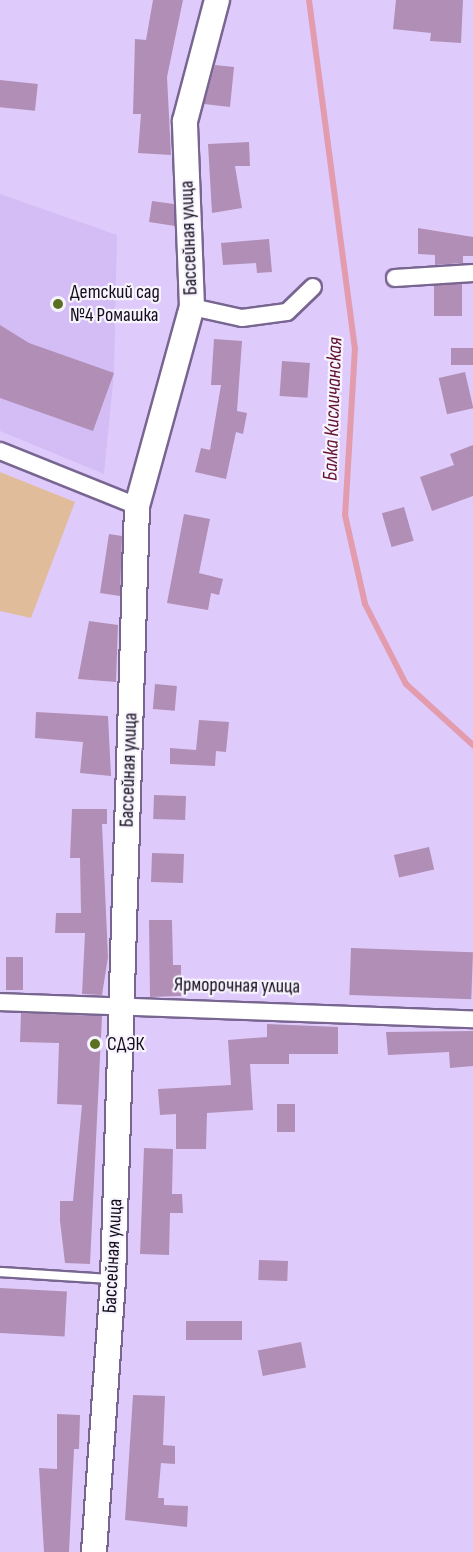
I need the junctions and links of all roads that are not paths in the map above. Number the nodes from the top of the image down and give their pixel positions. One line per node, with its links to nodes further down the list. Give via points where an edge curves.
1 (217, 0): 5 (street, Бассейная улица, via 185,121)
2 (473, 273): 3 (street)
3 (395, 278)
4 (313, 287): 5 (street, via 288,312 242,318)
5 (192, 307): 7 (street, Бассейная улица)
6 (0, 451): 7 (street)
7 (137, 506): 9 (street, Бассейная улица)
8 (0, 1002): 9 (street, Ярморочная улица)
9 (123, 1005): 10 (street, Ярморочная улица); 12 (street, Бассейная улица)
10 (473, 1019)
11 (0, 1272): 12 (lane)
12 (112, 1279): 13 (street, Бассейная улица)
13 (94, 1552)

